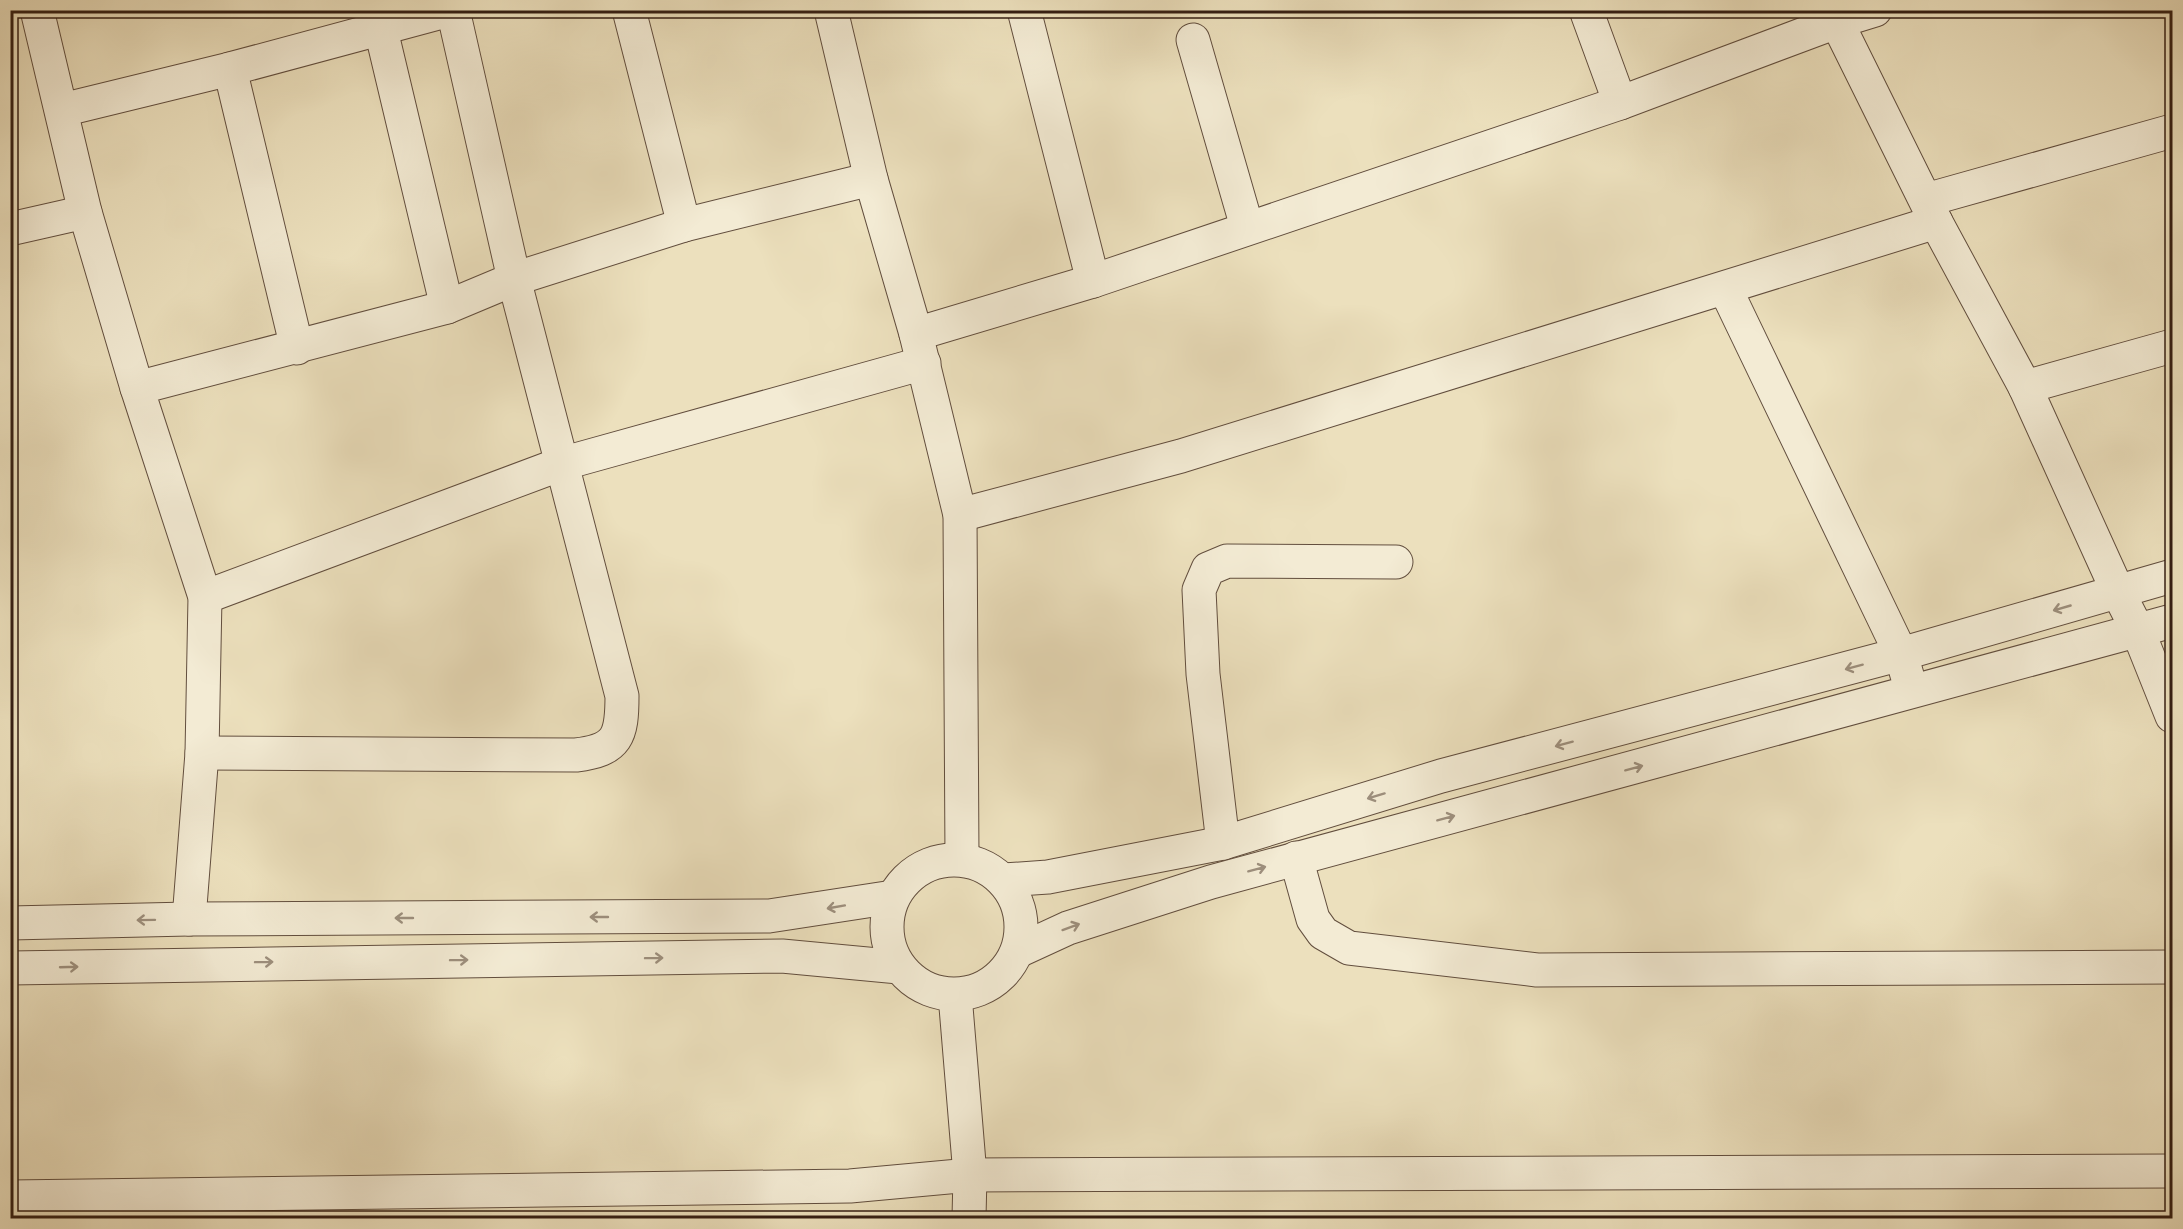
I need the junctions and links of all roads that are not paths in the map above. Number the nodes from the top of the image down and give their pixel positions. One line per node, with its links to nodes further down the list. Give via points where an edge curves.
1 (37, 10): 13 (street)
2 (451, 10): 9 (street); 21 (street)
3 (629, 10): 18 (street)
4 (831, 10): 15 (street)
5 (1024, 10): 22 (street)
6 (1586, 10): 12 (street)
7 (1875, 10): 8 (street)
8 (1834, 16): 12 (street); 16 (street)
9 (381, 30): 11 (street); 24 (street)
10 (1193, 40): 19 (street)
11 (230, 69): 13 (street); 26 (street)
12 (1620, 103): 19 (street)
13 (62, 110): 17 (street)
14 (2172, 131): 16 (street)
15 (871, 179): 18 (street); 27 (street)
16 (1931, 211): 23 (street); 28 (street)
17 (85, 212): 20 (street); 29 (street)
18 (684, 225): 21 (street)
19 (1247, 227): 22 (street)
20 (10, 229)
21 (514, 279): 24 (street); 30 (street)
22 (1093, 281): 27 (street)
23 (1725, 288): 31 (street, via 1181,456); 38 (street)
24 (447, 307): 26 (street)
25 (2172, 346): 28 (street)
26 (297, 348): 29 (street)
27 (920, 349): 30 (street); 31 (street)
28 (2025, 387): 34 (street)
29 (137, 388): 35 (street)
30 (561, 464): 35 (street); 41 (street, via 622,696 622,723 615,741 599,752 576,755)
31 (960, 514): 44 (street)
32 (1396, 562): 42 (street, via 1227,561 1208,569 1199,590 1203,674)
33 (2172, 576): 34 (street)
34 (2118, 592): 37 (street); 38 (street, one-way to 38)
35 (205, 597): 41 (street)
36 (2172, 621): 37 (street)
37 (2138, 631): 39 (street); 40 (street)
38 (1901, 654): 39 (street); 42 (street, one-way to 42, via 1441,776)
39 (1912, 693): 43 (street, one-way to 39)
40 (2172, 716)
41 (201, 753): 47 (street)
42 (1223, 843): 45 (street, via 1048,877)
43 (1296, 858): 49 (street, one-way to 43, via 1068,928); 51 (street, via 1313,919 1323,933 1349,948 1537,970)
44 (962, 859): 45 (street, via 978,862); 46 (street, via 941,860 921,867)
45 (1004, 880): 49 (street, via 1018,902 1022,926)
46 (893, 897): 47 (street, one-way to 47, via 770,916); 50 (street, via 886,921 889,945)
47 (189, 919): 48 (street, one-way to 48)
48 (10, 924)
49 (1018, 951): 53 (street, via 1008,969 993,982 975,992)
50 (899, 967): 52 (street, one-way to 50, via 782,956); 53 (street, via 934,992)
51 (2172, 967)
52 (10, 968)
53 (955, 995): 55 (street)
54 (2172, 1171): 55 (street)
55 (970, 1175): 56 (street, via 850,1186); 57 (street)
56 (10, 1197)
57 (969, 1218)

